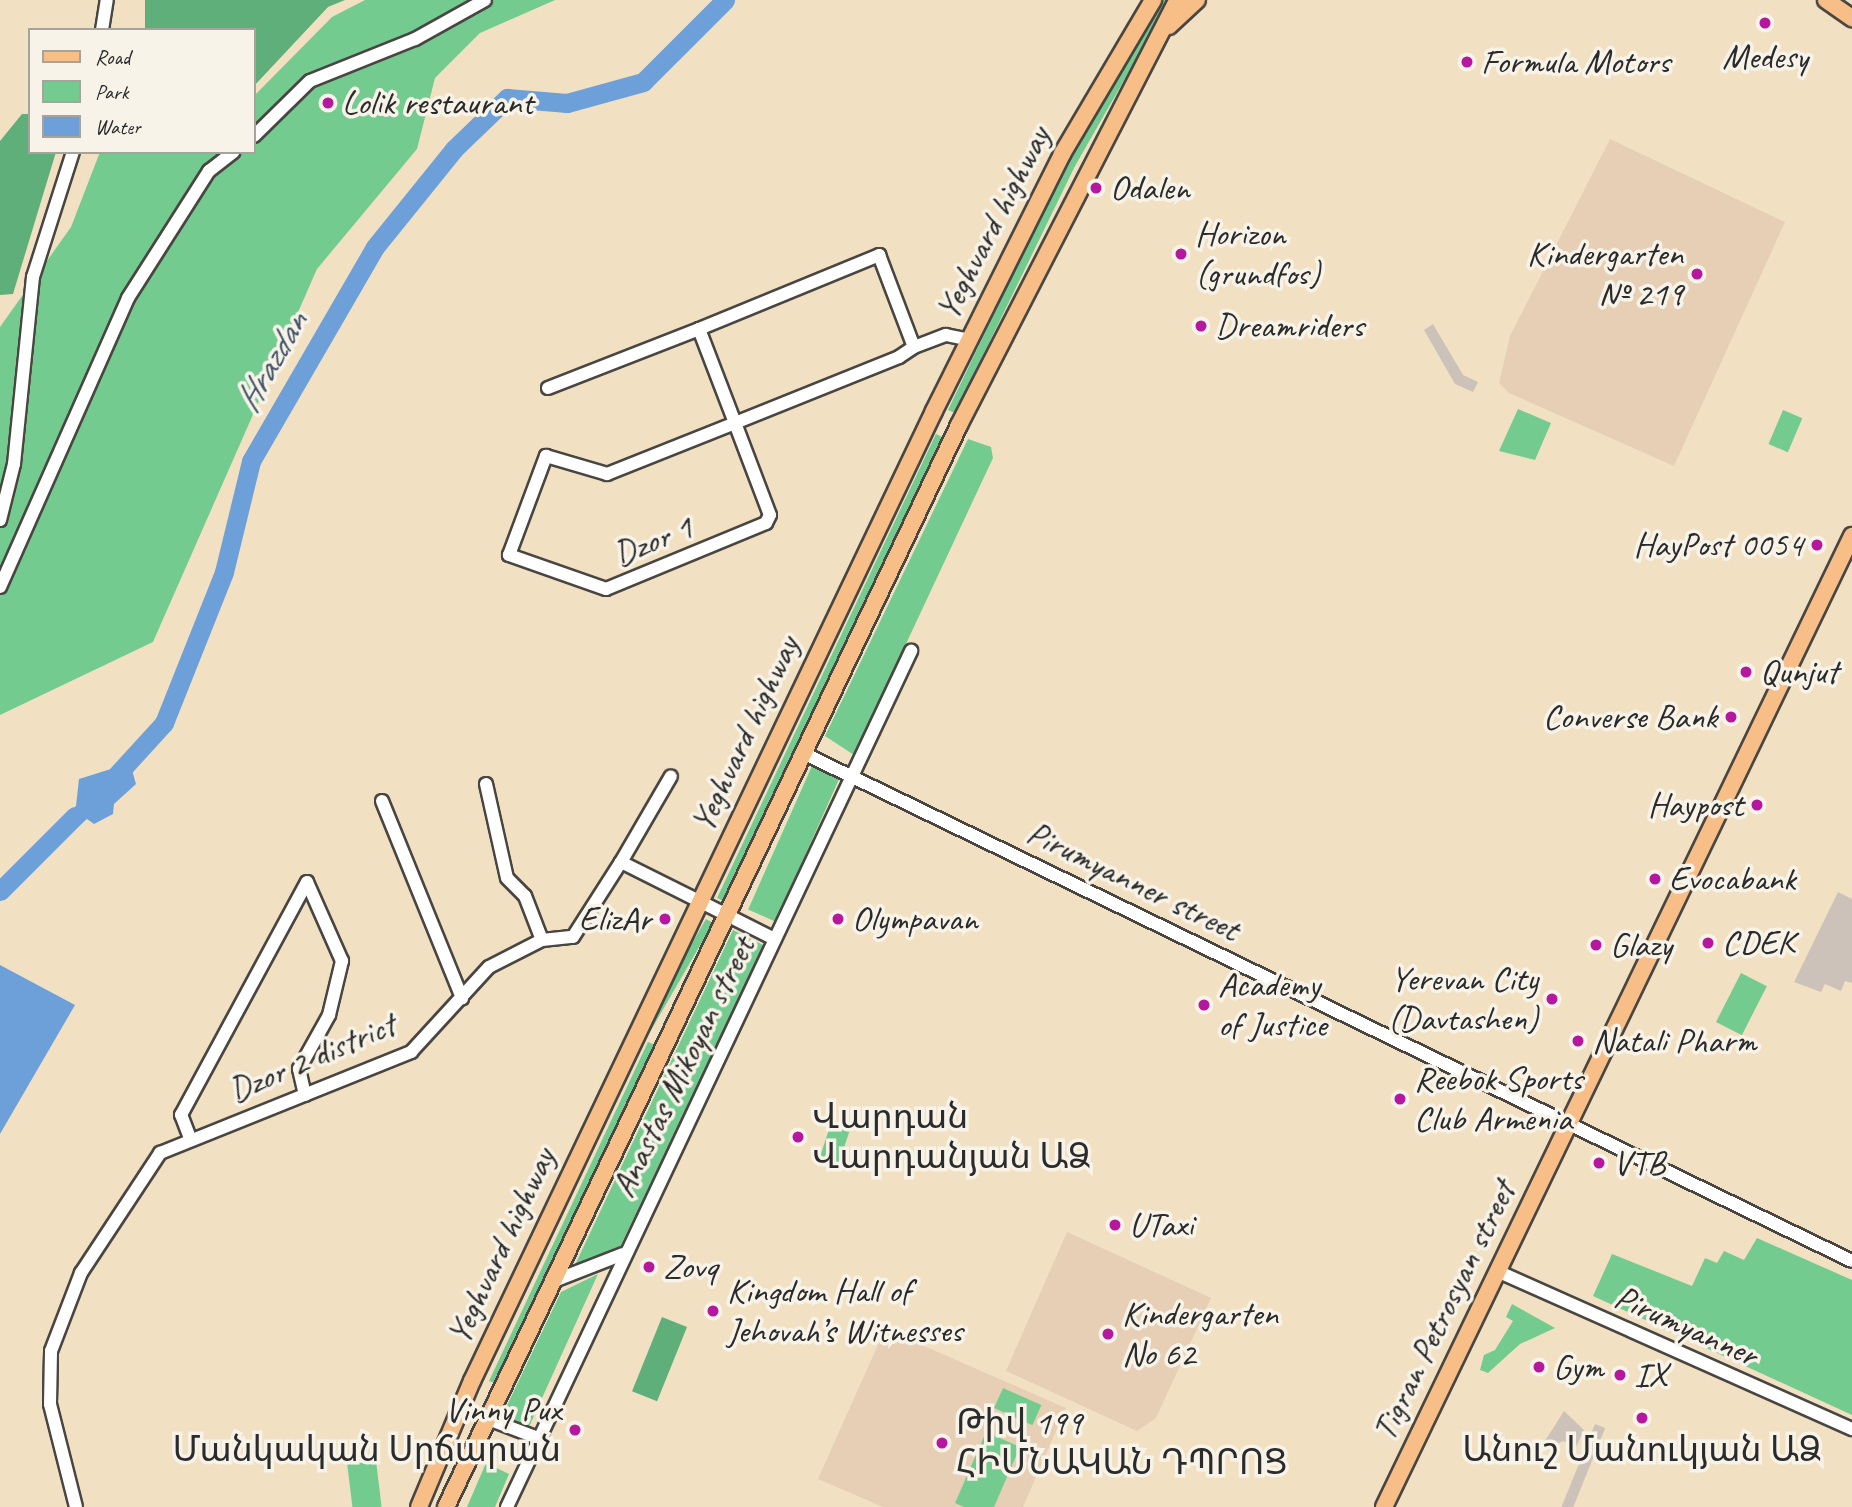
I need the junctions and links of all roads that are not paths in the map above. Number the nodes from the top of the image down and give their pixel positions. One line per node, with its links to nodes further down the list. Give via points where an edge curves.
1 (107, 0): 9 (street)
2 (485, 0): 12 (street, via 415,39 310,81)
3 (1143, 0): 10 (main road)
4 (1153, 0): 10 (main road, Yeghvard highway)
5 (1177, 0): 11 (main road, Yeghvard highway)
6 (1197, 0): 11 (main road)
7 (1826, 0): 8 (main road)
8 (1852, 18)
9 (102, 28)
10 (1130, 35): 16 (main road, Yeghvard highway)
11 (1150, 45): 21 (main road, Yeghvard highway)
12 (256, 134)
13 (72, 154): 22 (street, via 33,277 14,464)
14 (230, 154): 25 (street, via 209,171 128,298)
15 (699, 329): 17 (street, via 879,255); 18 (street); 20 (street, Dzor 1)
16 (969, 340): 17 (street, Dzor 1, via 946,335); 19 (main road, Yeghvard highway)
17 (914, 347): 20 (street, Dzor 1)
18 (548, 388)
19 (934, 411): 21 (main road); 33 (main road, Yeghvard highway)
20 (735, 423): 20 (street, Dzor 1, via 770,515 766,523 606,589 509,555 546,456 607,474)
21 (959, 425): 27 (main road, Yeghvard highway)
22 (0, 520)
23 (1852, 536): 39 (main road, Tigran Petrosyan street)
24 (1852, 547): 39 (main road, Tigran Petrosyan street)
25 (0, 587)
26 (911, 651): 29 (street, Anastas Mikoyan street)
27 (805, 754): 29 (street, Pirumyanner street); 34 (main road, Yeghvard highway)
28 (671, 775): 32 (street)
29 (853, 776): 35 (street, Anastas Mikoyan street); 39 (street, Pirumyanner street)
30 (486, 784): 36 (street, via 506,878 525,896)
31 (382, 801): 37 (street)
32 (621, 862): 33 (street); 36 (street, Dzor 2 district, via 573,937)
33 (700, 902): 34 (street); 48 (main road, Yeghvard highway)
34 (729, 916): 35 (street); 44 (main road, Yeghvard highway)
35 (775, 939): 41 (street, Anastas Mikoyan street)
36 (542, 940): 37 (street, Dzor 2 district, via 489,967)
37 (462, 998): 38 (street, Dzor 2 district, via 411,1052)
38 (305, 1095): 40 (street, Dzor 2 district); 40 (street, Dzor 2 district, via 299,1069 329,1015 342,961 307,882 181,1115)
39 (1572, 1126): 42 (street, Pirumyanner street); 43 (main road, Tigran Petrosyan street)
40 (190, 1138): 50 (street, via 160,1153 129,1195 81,1273 51,1351 50,1404)
41 (623, 1254): 44 (street); 47 (street, Anastas Mikoyan street)
42 (1852, 1261)
43 (1501, 1272): 46 (street, Pirumyanner); 54 (main road, Tigran Petrosyan street); 55 (main road, Tigran Petrosyan street)
44 (554, 1282): 45 (main road, Yeghvard highway)
45 (488, 1419): 47 (street); 49 (main road, Yeghvard highway)
46 (1852, 1429)
47 (538, 1438): 53 (street, Anastas Mikoyan street)
48 (446, 1442): 49 (main road); 51 (main road, Yeghvard highway)
49 (472, 1454): 52 (main road, Yeghvard highway)
50 (76, 1507)
51 (419, 1507)
52 (446, 1507)
53 (507, 1507)
54 (1384, 1507)
55 (1393, 1507)

